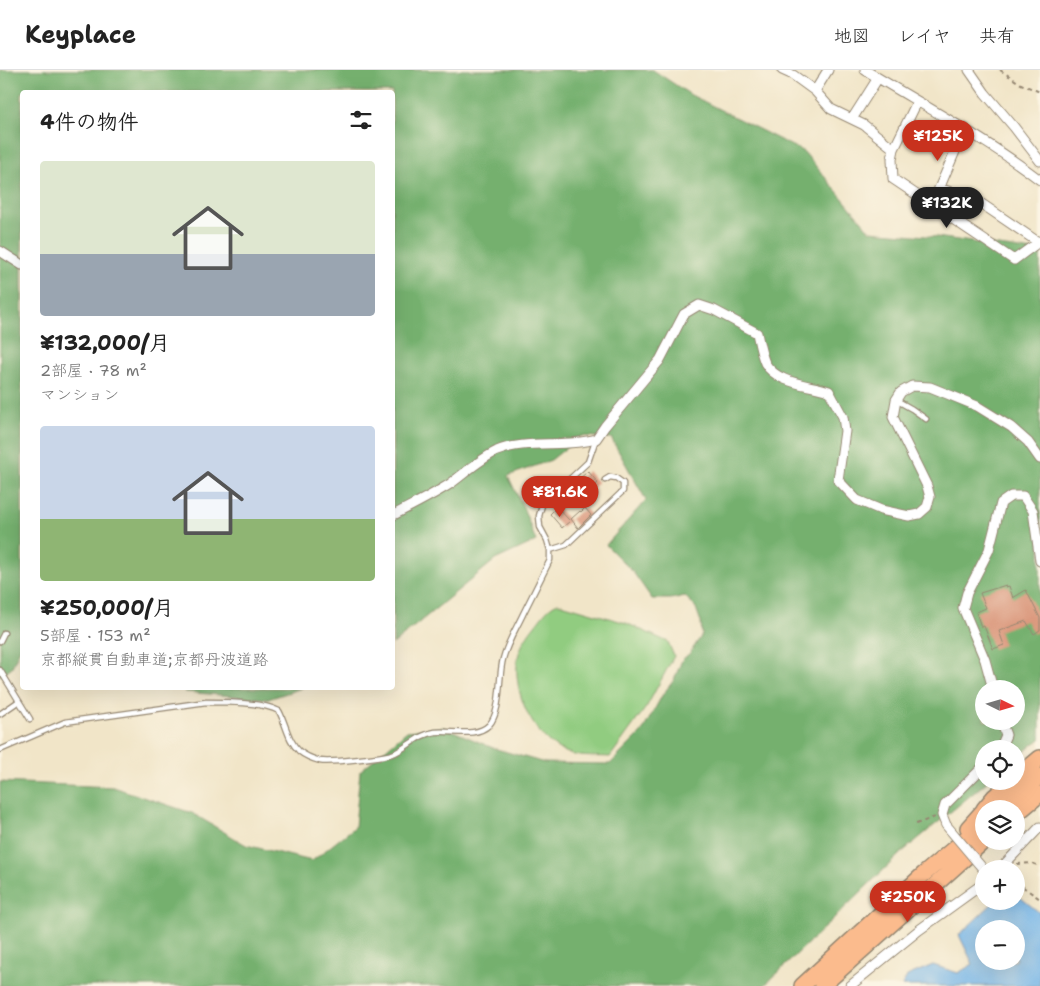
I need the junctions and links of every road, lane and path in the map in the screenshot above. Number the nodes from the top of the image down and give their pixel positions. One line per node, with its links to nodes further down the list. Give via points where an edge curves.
1 (782, 70): 7 (street)
2 (828, 70): 7 (street)
3 (865, 70): 6 (street)
4 (969, 70): 13 (street)
5 (1000, 70): 8 (path)
6 (878, 78): 9 (street); 10 (street)
7 (815, 91): 10 (street, via 831,109)
8 (1040, 92)
9 (917, 102): 11 (street); 12 (street)
10 (852, 119): 12 (street)
11 (965, 128): 14 (street); 15 (street)
12 (894, 149): 16 (street, via 893,179)
13 (1040, 161)
14 (1040, 180)
15 (939, 188): 16 (street); 17 (street, via 979,202)
16 (932, 205): 17 (street, via 1014,260)
17 (1039, 241)
18 (0, 251): 19 (street)
19 (20, 264)
20 (896, 400): 21 (lane); 22 (street, via 893,417 930,496 927,507 919,514 909,516 857,500 838,480 845,431 843,417 829,391 790,382 772,373 765,362 757,333 699,305 684,314 660,360); 23 (street, via 901,392 912,386 930,387 977,406 1011,427 1028,442)
21 (926, 419)
22 (596, 439): 25 (street, via 581,443 516,446 498,451 450,484); 26 (lane, via 588,462 542,505 540,527)
23 (1040, 459)
24 (605, 480): 26 (lane, via 616,478 623,483 623,491 566,545)
25 (395, 514)
26 (550, 550): 35 (lane, via 550,560 503,658 496,713 483,729 433,732 419,737 394,754 321,761 310,758 291,742 279,711 227,702 206,702 65,722)
27 (1040, 561): 31 (street, via 1033,511 1023,496 1011,496 1001,503 989,550 963,608)
28 (4, 633): 29 (lane)
29 (0, 641)
30 (0, 670): 32 (lane)
31 (990, 680)
32 (19, 701): 33 (lane); 34 (lane)
33 (0, 714)
34 (30, 720)
35 (0, 750)
36 (1040, 758): 37 (highway)
37 (1025, 770)
38 (975, 775): 55 (street, bridge, via 945,806 942,815 946,825)
39 (1040, 776): 43 (highway)
40 (1002, 790): 42 (highway)
41 (1040, 794): 44 (highway)
42 (992, 800)
43 (1011, 800)
44 (1025, 806)
45 (1040, 808): 47 (highway)
46 (936, 816): 49 (path)
47 (1025, 819)
48 (975, 820): 54 (highway)
49 (916, 824)
50 (1040, 827): 56 (street)
51 (975, 830): 54 (highway)
52 (975, 849): 62 (highway)
53 (985, 850): 62 (highway)
54 (944, 856): 63 (highway)
55 (976, 860)
56 (1009, 860)
57 (1031, 863): 58 (path)
58 (1040, 866)
59 (1025, 888): 61 (path)
60 (975, 890): 65 (street)
61 (1040, 899)
62 (864, 947): 64 (highway)
63 (802, 986)
64 (822, 986)
65 (850, 986)

